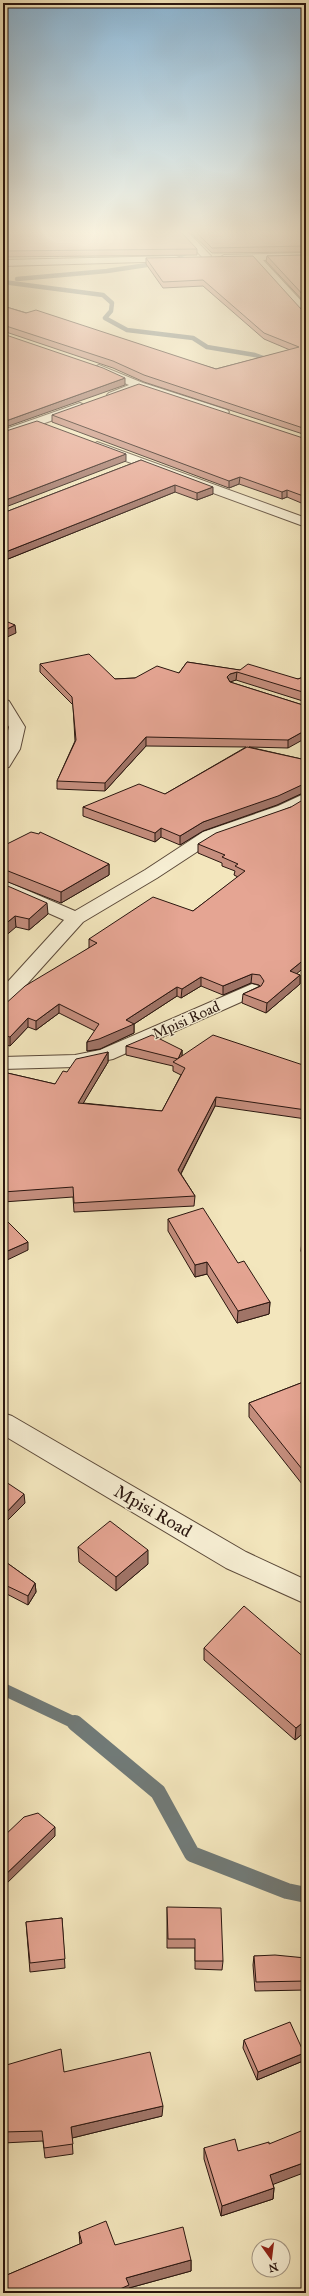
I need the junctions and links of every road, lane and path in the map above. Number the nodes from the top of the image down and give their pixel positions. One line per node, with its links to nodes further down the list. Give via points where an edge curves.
1 (86, 364): 2 (street)
2 (139, 385): 3 (street); 5 (street)
3 (102, 399)
4 (88, 404): 6 (street)
5 (231, 415)
6 (37, 422): 7 (street); 8 (street)
7 (51, 428)
8 (3, 434)
9 (88, 442): 10 (street)
10 (139, 462): 11 (street); 12 (street)
11 (125, 467)
12 (306, 523)
13 (3, 704): 14 (street, via 17,727 12,749)
14 (3, 763)
15 (306, 798): 17 (street, via 284,810 209,836)
16 (3, 886): 17 (street)
17 (76, 918): 19 (street)
18 (252, 990): 20 (street, Mpisi Road, via 106,1055 75,1061)
19 (3, 999)
20 (3, 1063)
21 (3, 1424): 22 (street, Mpisi Road, via 236,1560)
22 (306, 1593)

